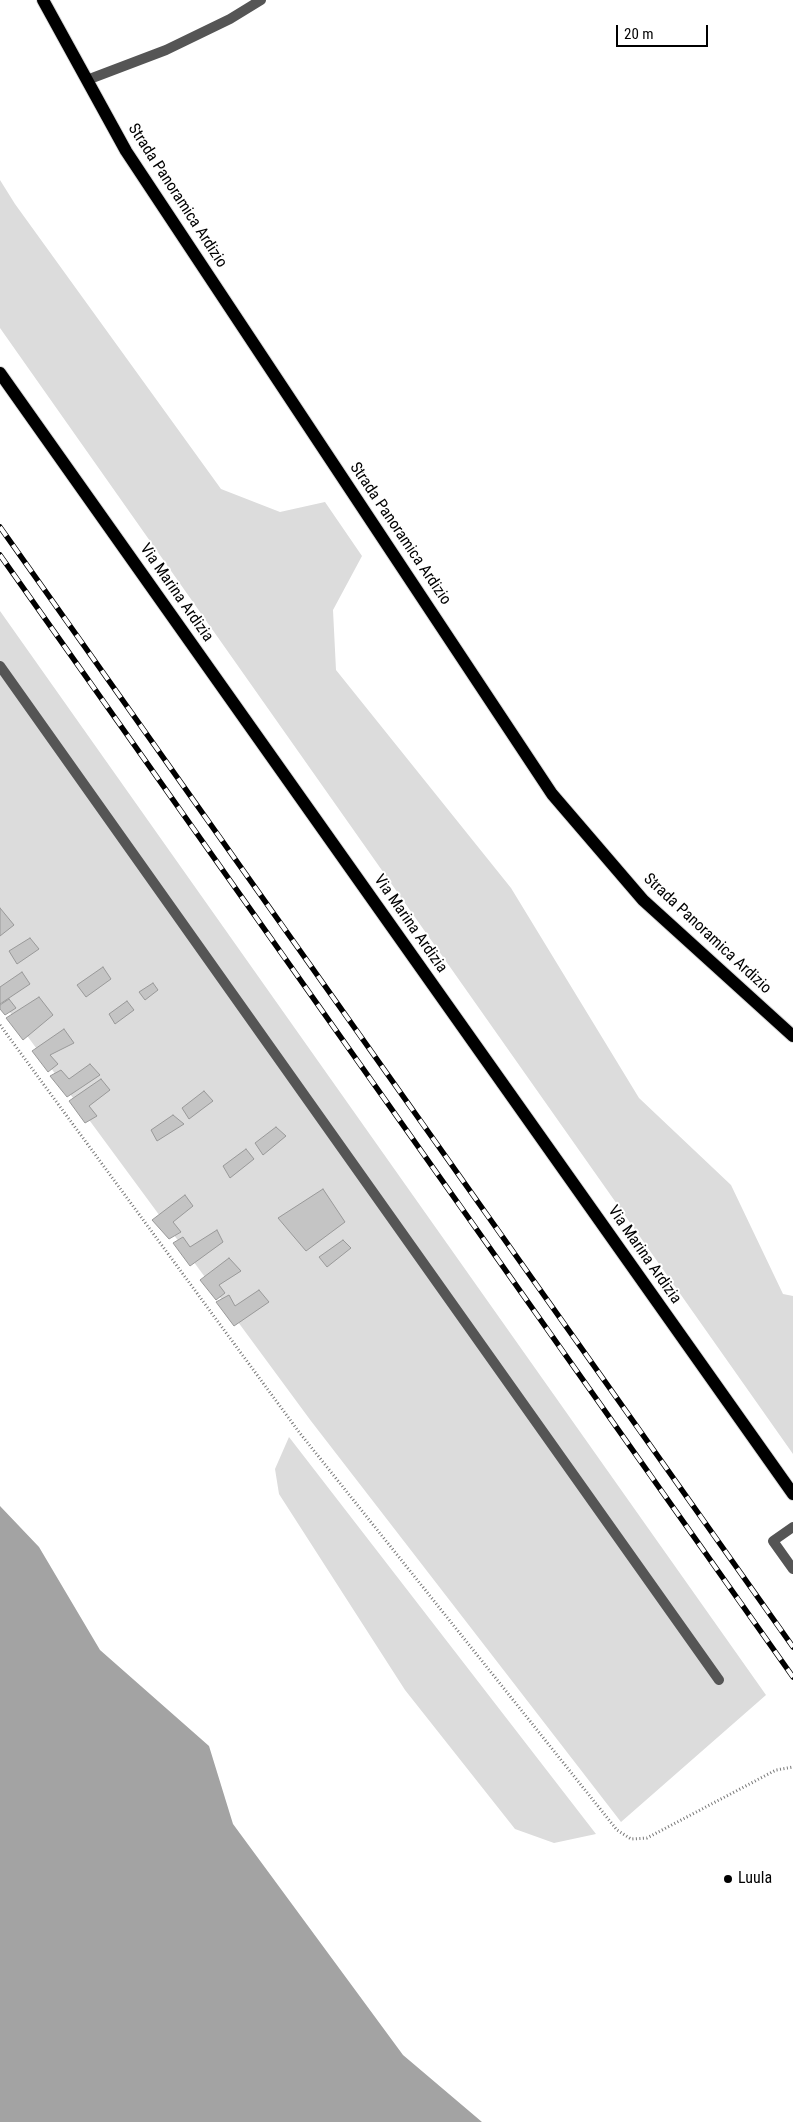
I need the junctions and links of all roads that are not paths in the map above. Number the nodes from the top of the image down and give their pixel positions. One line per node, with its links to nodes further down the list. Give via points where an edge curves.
1 (43, 0): 3 (main road, Strada Panoramica Ardizio)
2 (260, 0): 3 (lane, via 230,19 166,50)
3 (87, 80): 6 (main road, Strada Panoramica Ardizio, via 126,151 552,794 644,900)
4 (0, 373): 7 (main road, Via Marina Ardizia)
5 (0, 666): 10 (lane)
6 (793, 1036)
7 (793, 1494)
8 (793, 1527): 9 (lane, via 773,1541)
9 (793, 1569)
10 (719, 1680)

